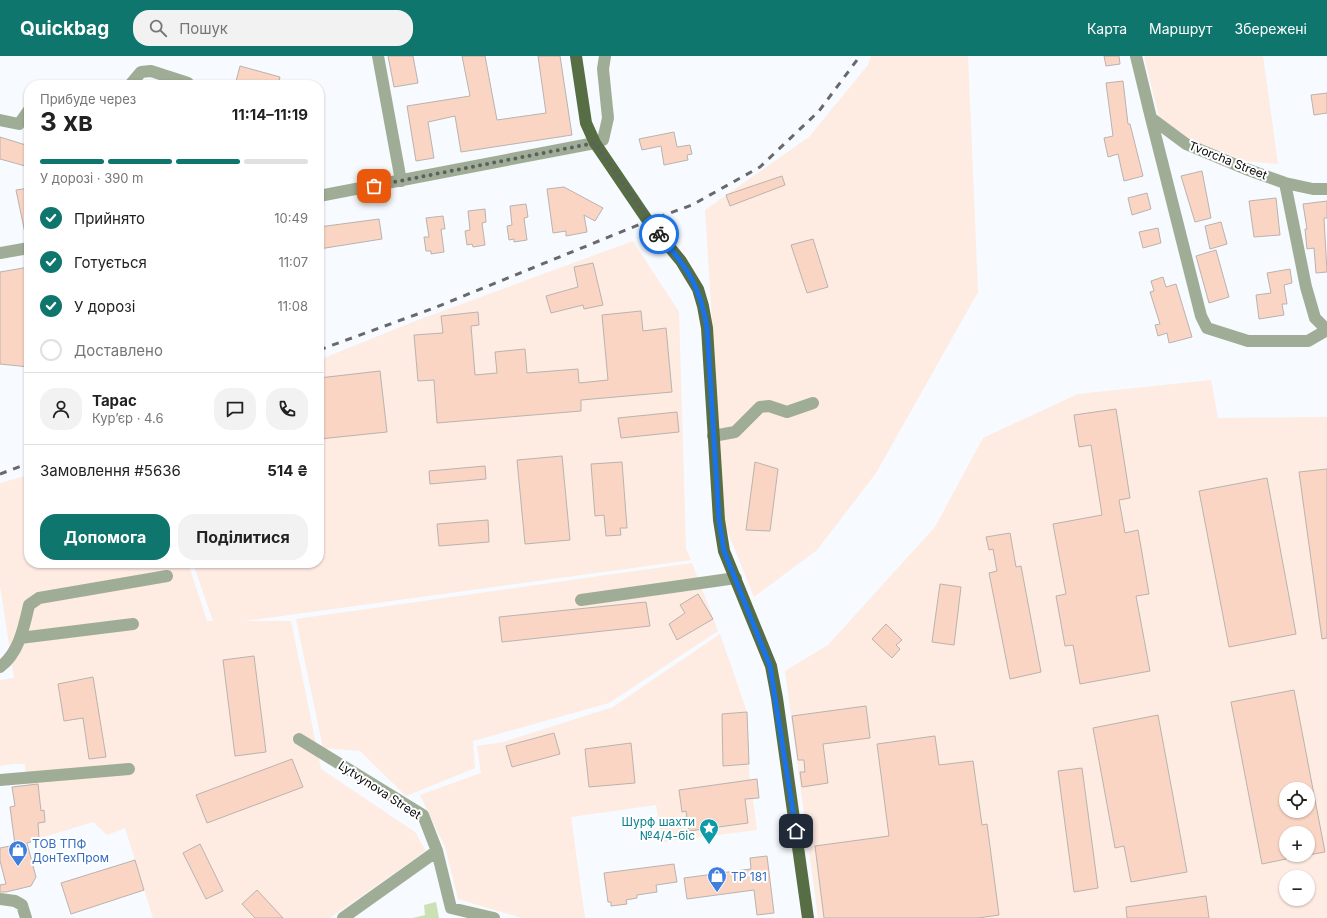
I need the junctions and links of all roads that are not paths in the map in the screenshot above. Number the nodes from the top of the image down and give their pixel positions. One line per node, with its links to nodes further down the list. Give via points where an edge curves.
1 (378, 56): 11 (street)
2 (576, 56): 10 (main road, via 586,123)
3 (605, 56): 10 (street, via 602,69 608,118 603,140)
4 (1136, 56): 8 (street)
5 (134, 80): 6 (street, via 141,72 151,71)
6 (179, 80)
7 (24, 117): 9 (street, via 19,124)
8 (1150, 118): 12 (street, Tvorcha Street, via 1186,144); 17 (street, via 1206,328 1248,341 1308,341)
9 (0, 120)
10 (595, 143): 11 (street); 19 (main road, via 648,221 681,261 698,289 707,328)
11 (401, 181): 14 (street)
12 (1285, 183): 13 (street, Tvorcha Street, via 1312,189); 17 (street, via 1306,288 1315,318)
13 (1327, 189)
14 (324, 195)
15 (24, 249): 16 (street)
16 (0, 253)
17 (1327, 330)
18 (814, 403): 19 (street, via 788,412 770,406 760,407 735,432)
19 (713, 436): 21 (main road, via 719,520 724,551)
20 (167, 576): 24 (street, via 39,598 29,605)
21 (736, 578): 22 (street); 34 (main road, via 770,666 777,698)
22 (581, 600)
23 (133, 624): 24 (street)
24 (20, 638): 25 (street, via 9,660)
25 (0, 667)
26 (299, 739): 29 (street, Lytvynova Street, via 423,815)
27 (129, 769): 28 (street)
28 (0, 780)
29 (437, 851): 32 (street); 33 (street, Lytvynova Street, via 451,908)
30 (0, 899): 31 (street, via 15,901 22,905)
31 (26, 918)
32 (344, 918)
33 (494, 918)
34 (808, 918)

